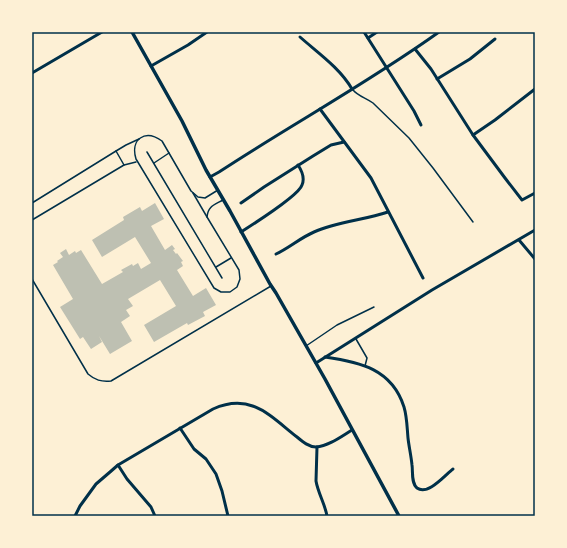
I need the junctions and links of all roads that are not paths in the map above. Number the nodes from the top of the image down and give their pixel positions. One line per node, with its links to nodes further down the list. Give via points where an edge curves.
1 (102, 32): 13 (street)
2 (132, 32): 11 (street)
3 (207, 32): 11 (street)
4 (364, 32): 8 (street)
5 (377, 32): 8 (street)
6 (439, 32): 10 (street)
7 (300, 37): 15 (street, via 331,64)
8 (368, 38): 12 (street)
9 (495, 39): 14 (street, via 470,59)
10 (415, 49): 12 (street); 14 (street)
11 (151, 66): 29 (street)
12 (387, 67): 15 (street); 18 (street)
13 (32, 73)
14 (437, 79): 19 (street)
15 (352, 89): 17 (street); 39 (lane, via 356,94 367,98 409,138)
16 (535, 89): 19 (street)
17 (320, 109): 21 (street); 29 (street)
18 (421, 125)
19 (473, 135): 32 (street, via 522,200)
20 (141, 138): 22 (lane); 24 (lane, via 156,136); 25 (lane, via 133,151)
21 (344, 142): 28 (street, via 331,145); 36 (street, via 370,178)
22 (116, 151): 27 (lane); 34 (lane)
23 (147, 152): 26 (lane)
24 (169, 153): 26 (lane); 31 (lane)
25 (137, 162): 27 (lane); 44 (lane, via 214,288 221,292 230,292 237,287 240,280 239,270)
26 (154, 163): 46 (lane)
27 (124, 165): 38 (lane)
28 (298, 165): 35 (street); 41 (street, via 303,177 301,189)
29 (210, 177): 30 (street)
30 (218, 190): 31 (lane, via 205,198 198,198); 33 (street)
31 (191, 191): 37 (lane)
32 (535, 193)
33 (223, 199): 37 (lane, via 211,207); 41 (street)
34 (32, 203)
35 (241, 203)
36 (388, 212): 43 (street, via 314,232); 48 (street)
37 (208, 217): 44 (lane)
38 (32, 220)
39 (473, 222)
40 (535, 230): 42 (street)
41 (241, 232): 50 (street)
42 (519, 240): 45 (street); 52 (street)
43 (276, 254)
44 (232, 258): 46 (lane)
45 (535, 259)
46 (216, 267): 47 (lane)
47 (222, 278)
48 (423, 278)
49 (32, 279): 50 (lane, via 88,374 93,379 104,382 111,381)
50 (271, 286): 53 (street)
51 (374, 307): 53 (lane, via 337,325)
52 (356, 338): 54 (street); 56 (lane, via 367,358)
53 (306, 346): 55 (street)
54 (325, 357): 55 (street); 56 (street)
55 (316, 363): 58 (street)
56 (365, 366): 61 (street, via 391,382 400,398 407,424 416,486 422,490 430,488)
57 (180, 428): 59 (street, via 219,406 244,403 265,411 304,443); 60 (street); 64 (street, via 214,471)
58 (352, 430): 59 (street); 66 (street)
59 (317, 447): 65 (street, via 316,481)
60 (118, 466): 62 (street, via 96,484); 63 (street)
61 (453, 469)
62 (75, 516)
63 (155, 516)
64 (228, 516)
65 (327, 516)
66 (399, 516)

